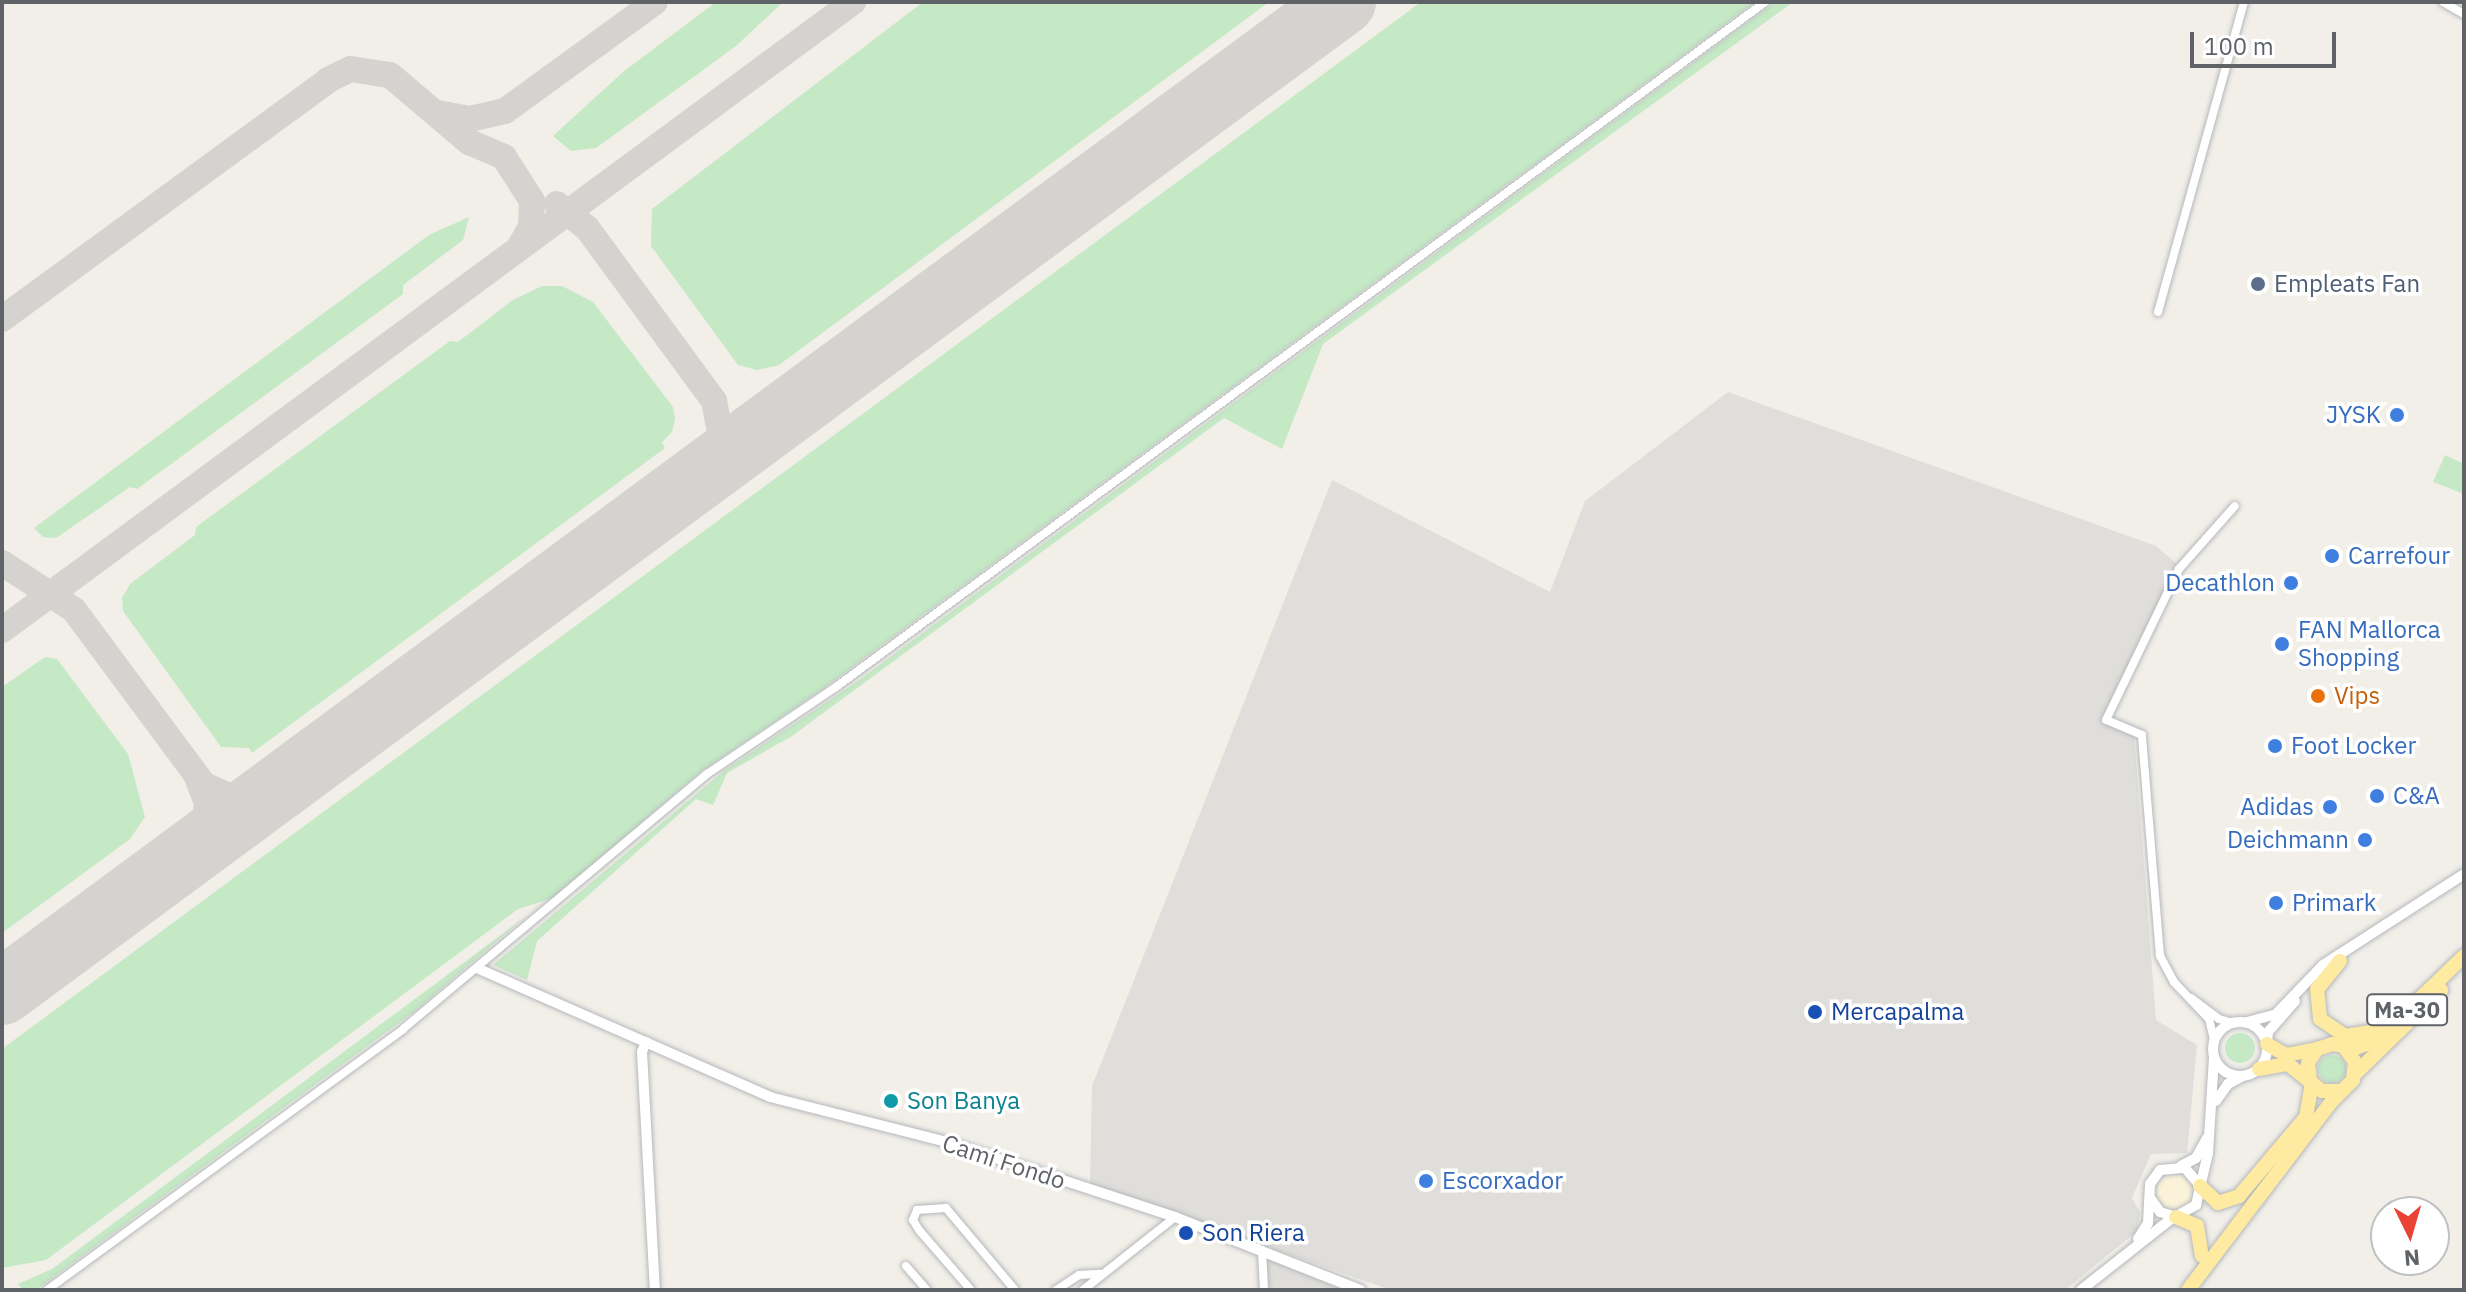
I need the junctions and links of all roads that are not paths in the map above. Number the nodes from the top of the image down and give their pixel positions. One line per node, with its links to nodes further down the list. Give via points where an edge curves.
1 (1765, 2): 12 (street, via 862,668 707,774)
2 (2244, 2): 5 (street)
3 (2443, 2): 4 (street)
4 (2464, 14)
5 (2158, 312)
6 (2235, 506): 14 (street, via 2179,569 2106,720 2142,735 2158,948 2169,975)
7 (2464, 874): 8 (street)
8 (2358, 943): 10 (street); 15 (street, via 2308,978 2276,1014)
9 (2464, 956): 13 (highway, Ma-30)
10 (2340, 961): 13 (highway, via 2319,984 2315,1004 2326,1026 2345,1036 2374,1032); 19 (street, via 2305,988 2268,1032)
11 (2464, 968): 24 (highway, Ma-30)
12 (479, 969): 18 (street, Camí Fondo); 40 (street)
13 (2429, 988): 20 (highway, Ma-30, via 2377,1040)
14 (2190, 998): 16 (street); 17 (street, via 2212,1024)
15 (2247, 1022): 16 (street); 19 (street)
16 (2233, 1023): 17 (street)
17 (2214, 1040): 22 (street)
18 (646, 1042): 33 (street, Camí Fondo, via 770,1097 947,1142); 41 (street, via 642,1052)
19 (2267, 1043): 21 (highway, Ma-30, via 2286,1055); 23 (street)
20 (2344, 1047): 21 (highway, Ma-30); 24 (highway, Ma-30, via 2354,1058)
21 (2317, 1049): 25 (highway, via 2308,1063)
22 (2214, 1058): 23 (street, via 2229,1074); 27 (street)
23 (2253, 1072): 25 (highway, via 2288,1064); 27 (street, via 2228,1084)
24 (2356, 1073): 26 (highway, Ma-30)
25 (2311, 1082): 26 (highway, via 2326,1093); 30 (highway, via 2309,1113)
26 (2342, 1091): 51 (highway, Ma-30)
27 (2212, 1106): 28 (street)
28 (2208, 1137): 29 (street, via 2196,1158); 31 (street)
29 (2177, 1166): 31 (street, via 2191,1171); 32 (street, via 2157,1173)
30 (2258, 1178): 31 (highway, via 2226,1203 2211,1199); 37 (highway)
31 (2200, 1186): 34 (street, via 2194,1208)
32 (2149, 1193): 34 (street, via 2160,1212); 36 (street, via 2146,1227)
33 (1175, 1217): 35 (street, Camí Fondo); 39 (street)
34 (2176, 1217): 36 (street); 37 (highway, via 2197,1226)
35 (1262, 1250): 47 (street); 48 (street, Camí Fondo)
36 (2129, 1250): 49 (street)
37 (2202, 1256): 50 (highway)
38 (906, 1266): 42 (street)
39 (1102, 1274): 45 (street, via 1079,1275); 46 (street)
40 (47, 1290)
41 (655, 1290)
42 (927, 1290)
43 (971, 1290): 44 (street, via 919,1230 913,1220 917,1210 946,1208)
44 (1015, 1290)
45 (1056, 1290)
46 (1083, 1290)
47 (1264, 1290)
48 (1360, 1290)
49 (2081, 1290)
50 (2179, 1290)
51 (2188, 1290)

